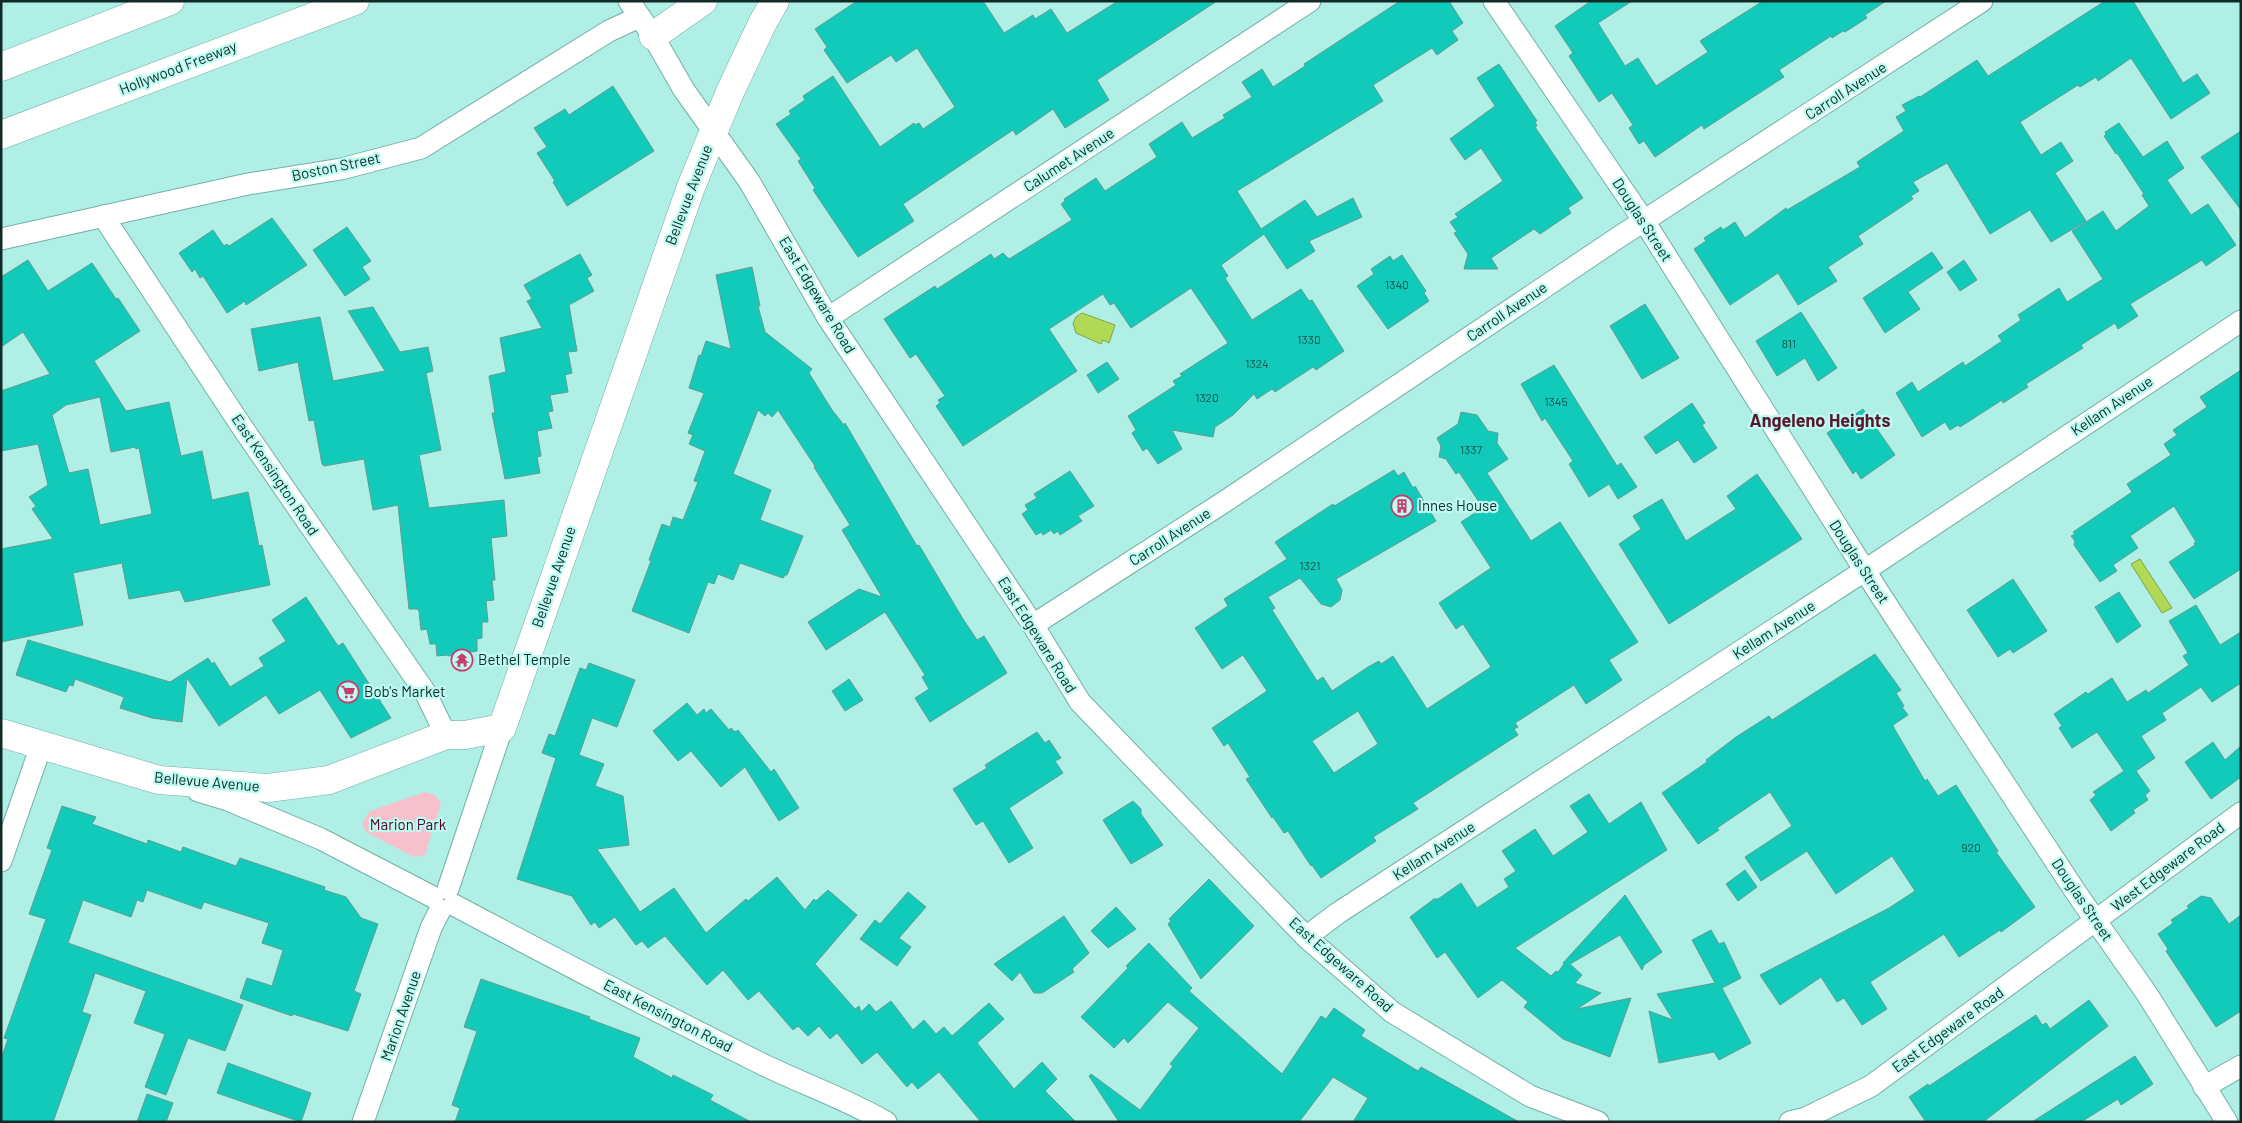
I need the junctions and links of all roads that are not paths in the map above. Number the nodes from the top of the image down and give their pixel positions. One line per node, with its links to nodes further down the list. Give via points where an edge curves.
1 (170, 1): 9 (main road)
2 (355, 1): 11 (main road, Hollywood Freeway)
3 (703, 1): 8 (main road)
4 (775, 1): 10 (main road, Bellevue Avenue)
5 (1310, 1): 15 (street, Calumet Avenue)
6 (1494, 1): 13 (street, Douglas Street)
7 (1982, 1): 13 (street, Carroll Avenue)
8 (640, 18): 10 (street, East Edgeware Road); 12 (street, Boston Street, via 609,31 421,148 341,169 248,184)
9 (1, 67)
10 (714, 132): 15 (street, East Edgeware Road, via 749,181); 19 (main road, Bellevue Avenue, via 655,284)
11 (1, 135)
12 (102, 216): 14 (street, Boston Street); 21 (street, East Kensington Road, via 242,427 425,692)
13 (1644, 221): 17 (street, Douglas Street); 18 (street, Carroll Avenue, via 1224,502)
14 (1, 239)
15 (828, 318): 18 (street, East Edgeware Road)
16 (2241, 321): 17 (street, Kellam Avenue)
17 (1864, 571): 27 (street, Douglas Street); 28 (street, Kellam Avenue)
18 (1033, 625): 28 (street, East Edgeware Road, via 1080,702)
19 (502, 728): 21 (main road, Bellevue Avenue); 26 (street, Marion Avenue)
20 (1, 733): 22 (main road, Bellevue Avenue)
21 (446, 735): 23 (main road, Bellevue Avenue, via 329,780 268,788)
22 (41, 746): 23 (main road, Bellevue Avenue); 25 (street)
23 (159, 780): 26 (street, East Kensington Road, via 233,802 321,840)
24 (2241, 813): 27 (street, West Edgeware Road)
25 (1, 861)
26 (444, 900): 31 (street, Marion Avenue, via 431,928); 32 (street, East Kensington Road, via 719,1042)
27 (2096, 920): 30 (street, Douglas Street, via 2147,994); 34 (street, East Edgeware Road, via 1871,1086 1806,1118)
28 (1306, 937): 33 (street, East Edgeware Road, via 1392,1012 1530,1096)
29 (2241, 1066): 30 (street)
30 (2204, 1087): 35 (street, Douglas Street)
31 (363, 1122)
32 (886, 1122)
33 (1598, 1122)
34 (1790, 1122)
35 (2227, 1122)

